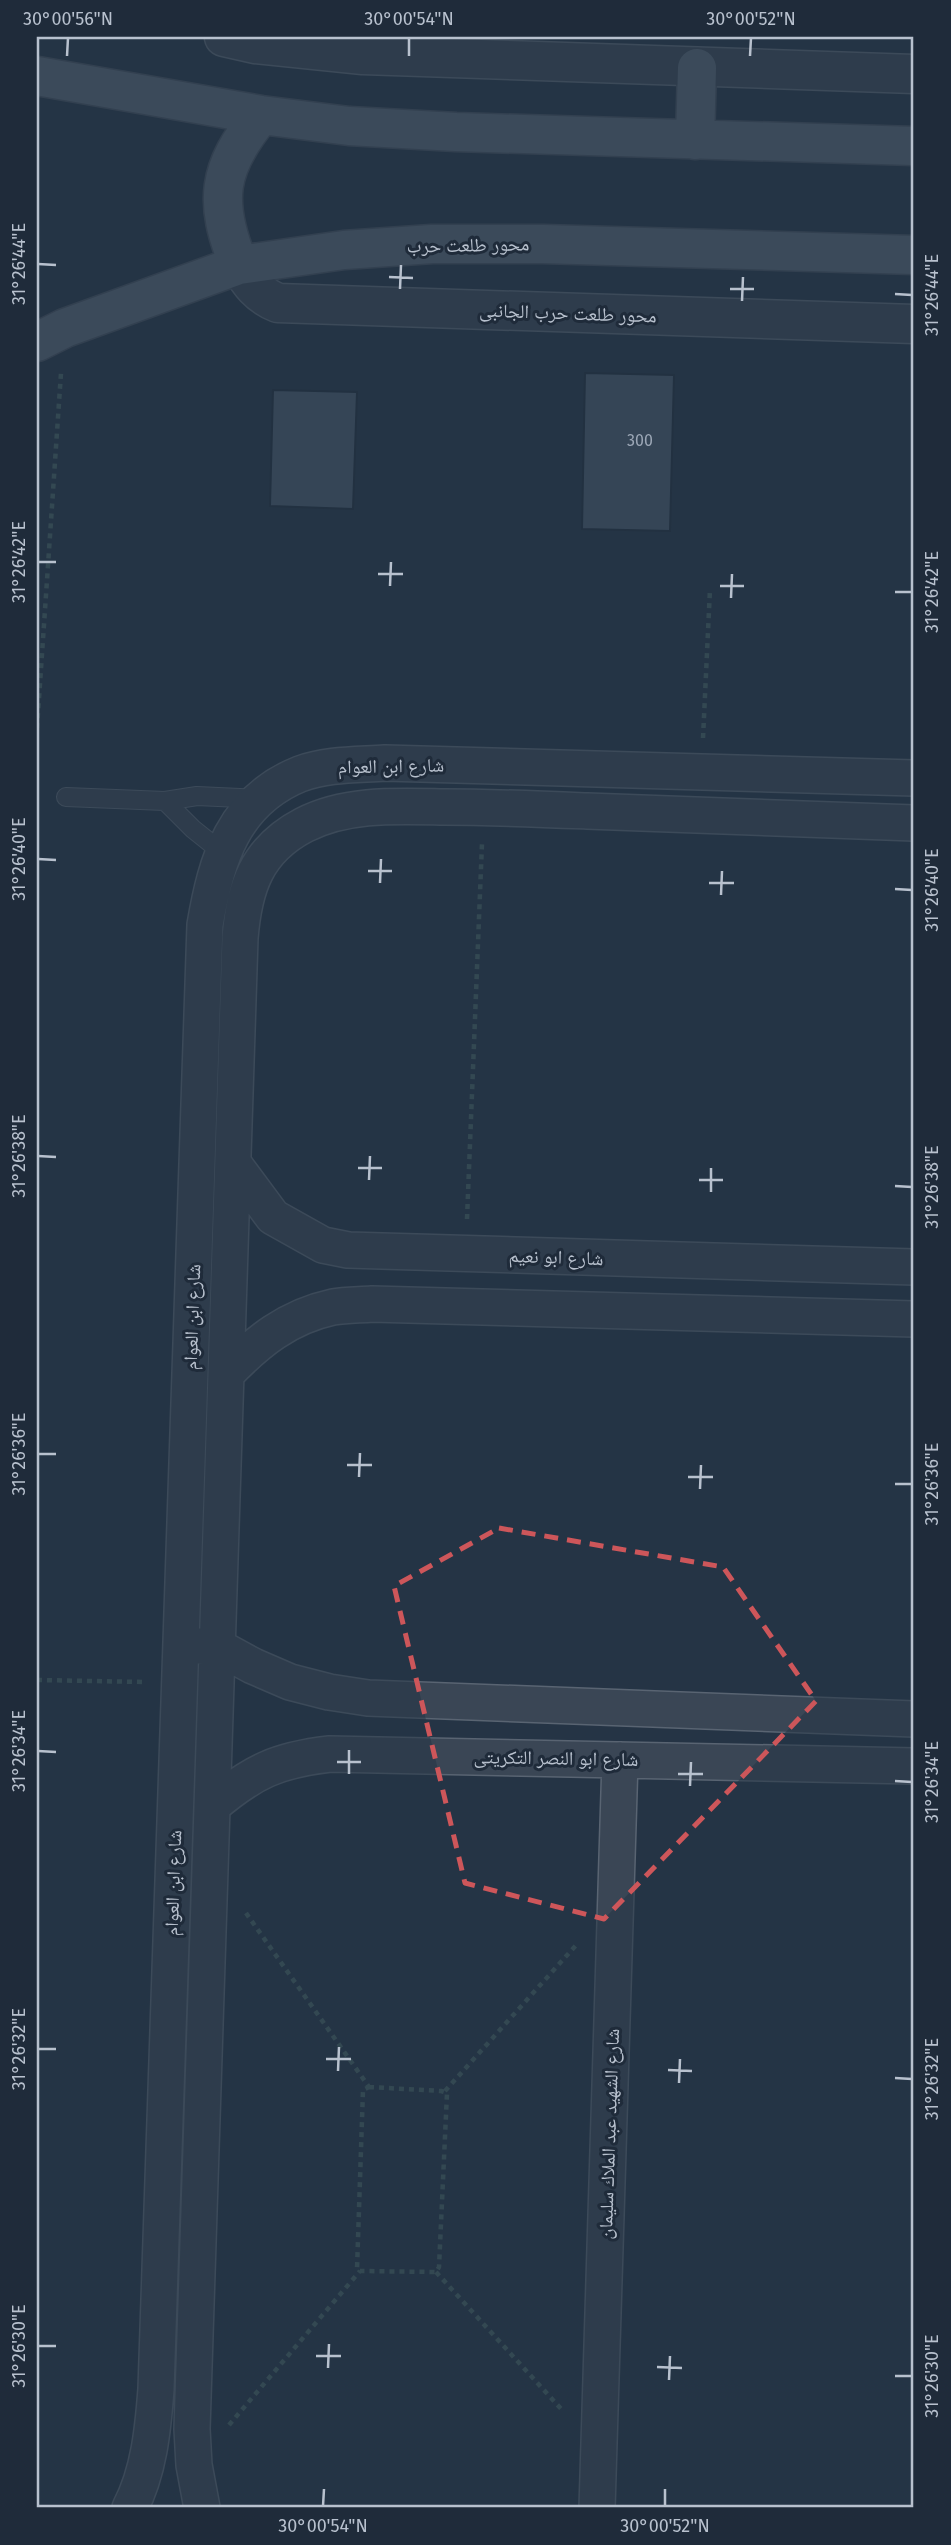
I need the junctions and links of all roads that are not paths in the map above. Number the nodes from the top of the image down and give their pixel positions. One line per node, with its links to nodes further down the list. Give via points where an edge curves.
1 (224, 37): 2 (street, via 363,55)
2 (697, 68): 3 (street); 6 (main road)
3 (914, 74)
4 (37, 76): 5 (main road)
5 (261, 115): 6 (main road, via 349,126); 9 (main road, via 240,140 227,170 222,202 226,234)
6 (695, 141): 7 (main road)
7 (914, 146)
8 (914, 255): 9 (main road, محور طلعت حرب, via 432,244 344,250)
9 (239, 265): 10 (street, محور طلعت حرب الجانبى, via 253,288 278,303); 11 (main road, محور طلعت حرب)
10 (914, 324)
11 (51, 335)
12 (690, 772): 13 (street, شارع ابن العوام); 15 (street, شارع ابن العوام, via 385,763 332,766 301,774); 17 (street)
13 (914, 778)
14 (66, 797): 16 (lane)
15 (260, 799): 16 (lane, via 197,796); 19 (street, شارع ابن العوام, via 231,832)
16 (166, 801): 19 (lane)
17 (676, 814): 18 (street, شارع ابن العوام); 20 (street, شارع ابن العوام, via 405,806 337,811 303,825 275,845 255,872 242,904)
18 (914, 822)
19 (223, 853): 24 (street, شارع ابن العوام, via 205,925)
20 (233, 1163): 21 (street, شارع ابو نعيم, via 273,1217 323,1245 348,1250); 23 (street, شارع ابن العوام)
21 (914, 1267)
22 (914, 1319): 23 (street, via 372,1304 333,1307 292,1322 255,1344)
23 (226, 1374): 25 (street, شارع ابن العوام)
24 (181, 1645): 25 (street); 31 (street, شارع ابن العوام, via 156,2389 147,2457)
25 (218, 1647): 26 (street, via 290,1682 368,1698); 29 (street, شارع ابن العوام)
26 (914, 1719)
27 (620, 1760): 28 (street, شارع ابو النصر التكريتى); 29 (street, شارع ابو النصر التكريتى, via 330,1754 266,1768 237,1784); 30 (street, شارع الشهيد عبد الملاك سليمان, via 599,2450)
28 (914, 1766)
29 (212, 1806): 32 (street, شارع ابن العوام, via 192,2429)
30 (593, 2503)
31 (130, 2508)
32 (202, 2508)

